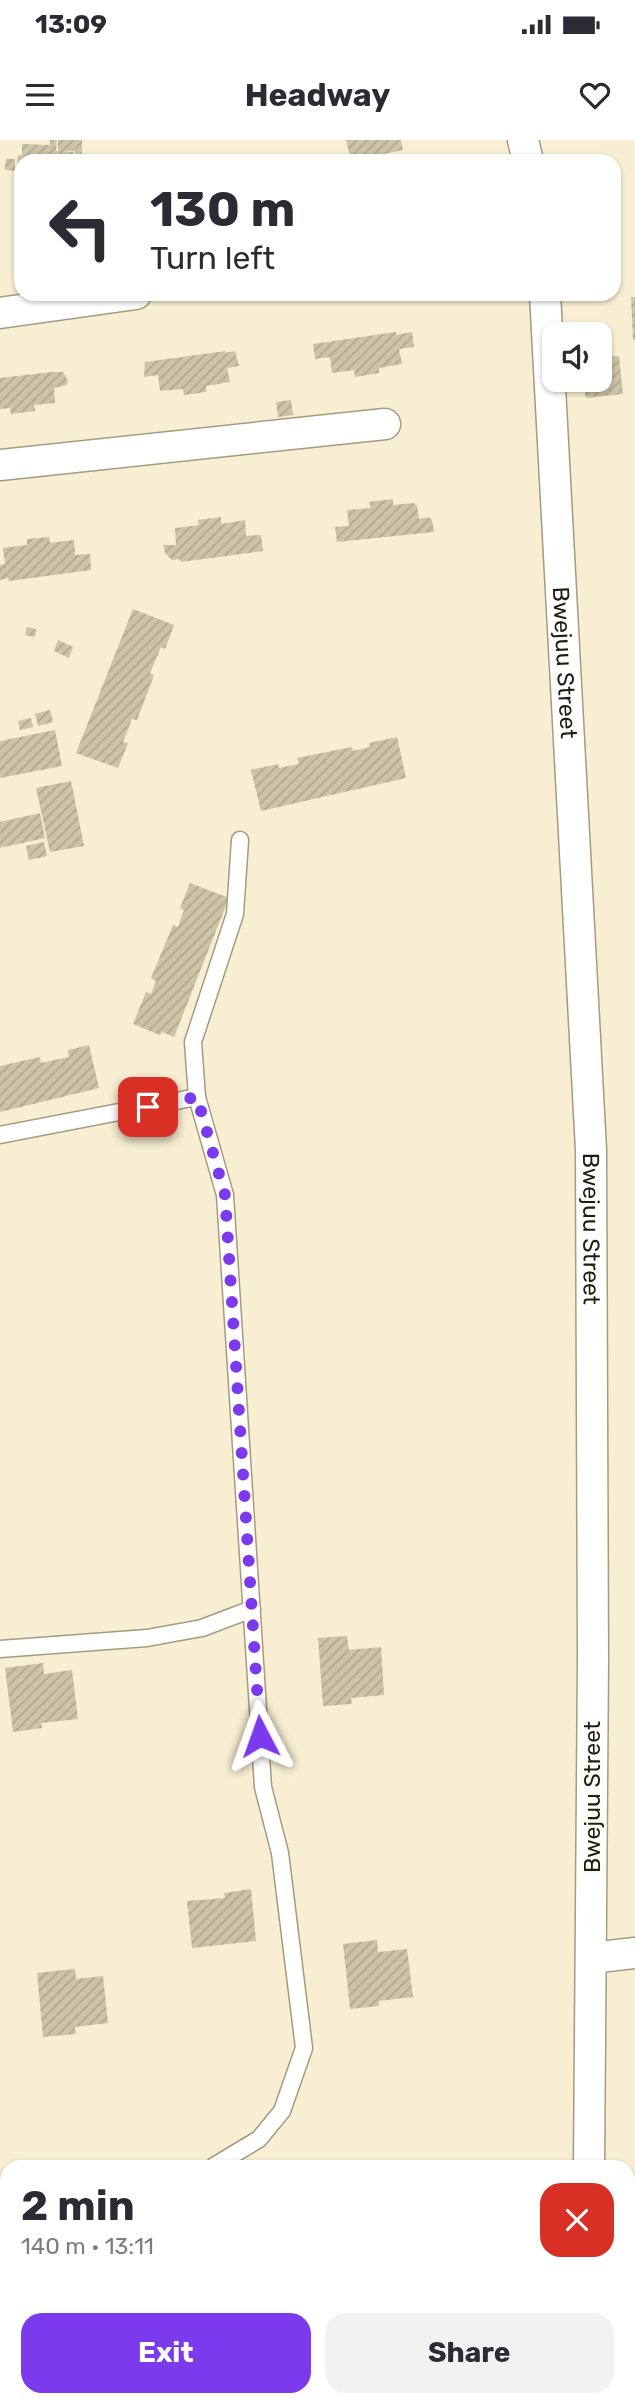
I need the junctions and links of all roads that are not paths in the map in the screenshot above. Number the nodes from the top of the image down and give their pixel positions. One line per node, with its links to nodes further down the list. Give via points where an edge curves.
1 (86, 301): 3 (street)
2 (545, 301): 12 (street, Bwejuu Street, via 591,1150)
3 (0, 313)
4 (385, 424): 5 (street)
5 (0, 465)
6 (240, 840): 7 (lane, via 235,914 193,1042)
7 (197, 1097): 8 (lane); 9 (lane, via 225,1195)
8 (0, 1135)
9 (252, 1609): 10 (lane, via 202,1628 147,1639); 13 (lane, via 263,1787 280,1853 304,2048 282,2111 259,2139)
10 (0, 1648)
11 (635, 1953): 12 (street)
12 (591, 1958): 14 (street, Bwejuu Street)
13 (224, 2160)
14 (589, 2160)

